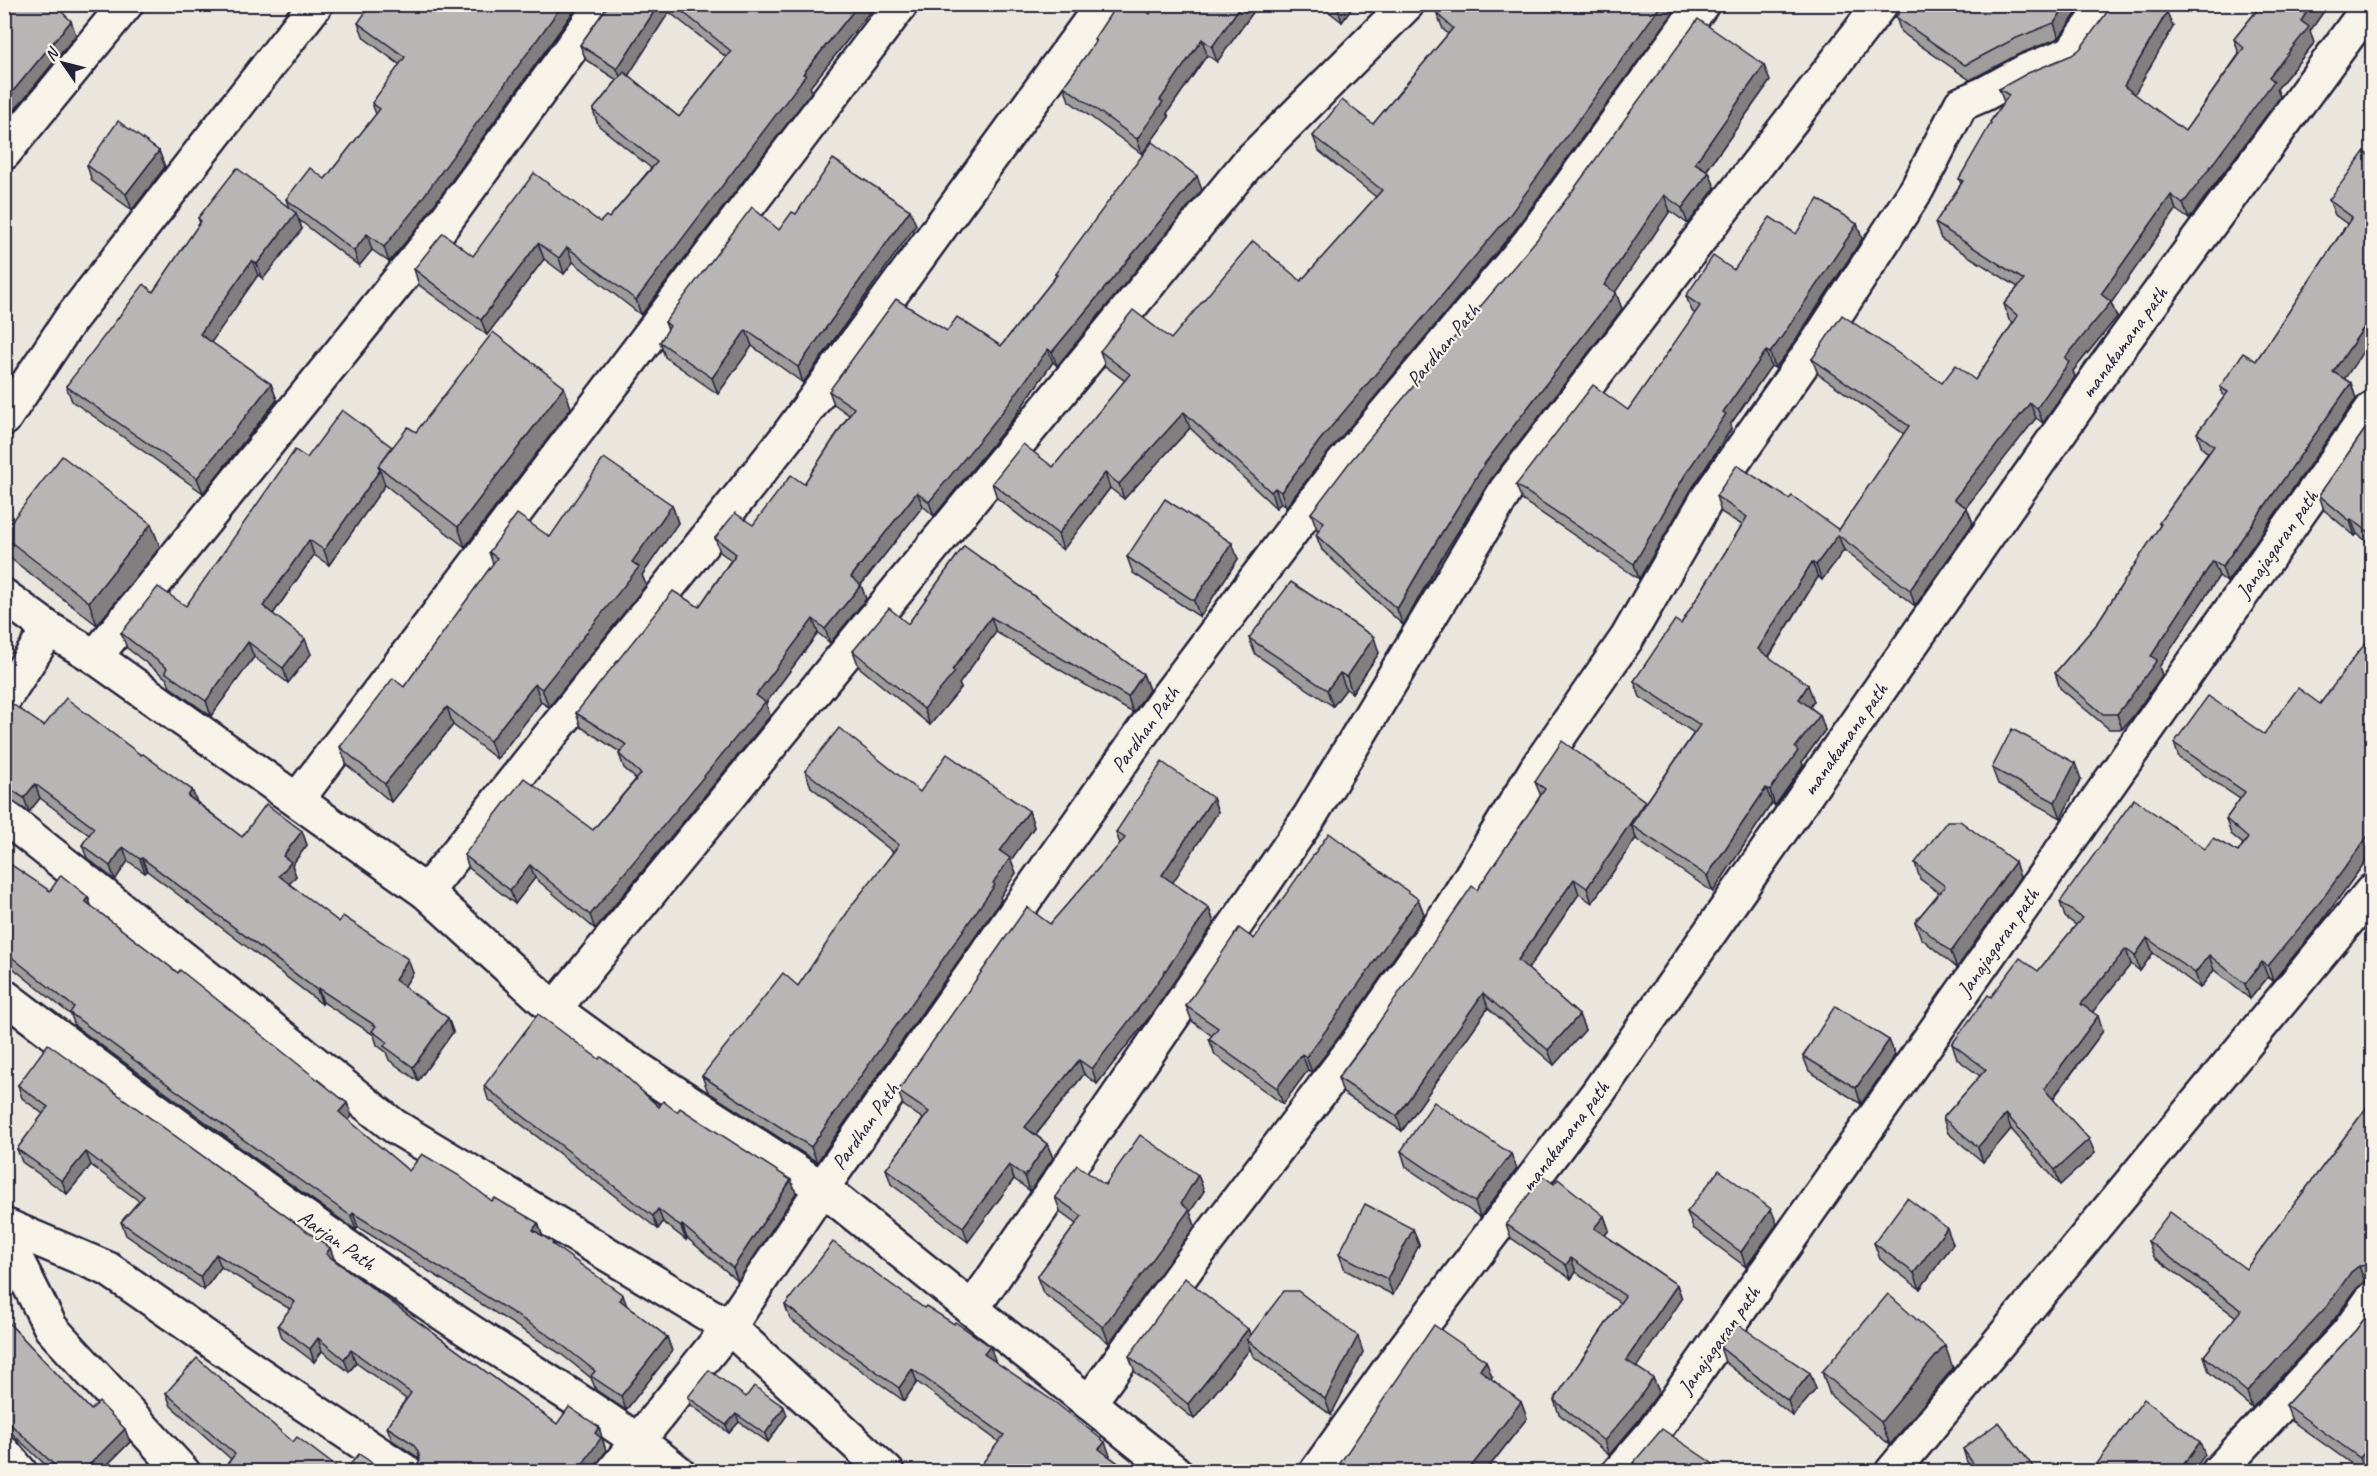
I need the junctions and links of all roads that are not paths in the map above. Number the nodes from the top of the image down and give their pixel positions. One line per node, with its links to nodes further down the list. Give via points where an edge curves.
1 (126, 4): 11 (street)
2 (316, 4): 13 (street, via 70,320)
3 (603, 4): 16 (street, via 433,238)
4 (901, 4): 18 (street)
5 (1103, 4): 21 (street, via 787,437)
6 (1407, 4): 23 (street, via 1247,164)
7 (1702, 4): 24 (street, Pardhan Path, via 1529,243 1340,467 1165,700)
8 (1881, 4): 28 (street, via 1506,490 1310,816)
9 (2107, 4): 30 (street, via 2071,53 2025,71 1961,104 1917,189 1819,340 1707,499 1628,638 1537,768 1452,907 1356,1045)
10 (2371, 4): 40 (street, manakamana path, via 2100,374 1597,1094)
11 (4, 153)
12 (2373, 409): 41 (street, Janajagaran path, via 1653,1433)
13 (4, 419)
14 (4, 596): 15 (street)
15 (49, 628): 16 (street); 17 (street)
16 (95, 657): 18 (street)
17 (4, 699)
18 (297, 800): 21 (street)
19 (4, 816): 29 (street, via 394,1126)
20 (2373, 891): 42 (street)
21 (426, 892): 23 (street)
22 (4, 996): 31 (street, Aarjan Path, via 357,1255)
23 (554, 1009): 24 (street, via 617,1055)
24 (822, 1188): 28 (street); 29 (street, Pardhan Path)
25 (4, 1225): 35 (street, via 108,1269)
26 (4, 1235): 34 (street, via 51,1328)
27 (2373, 1299): 43 (street, via 2348,1333)
28 (972, 1309): 30 (street)
29 (729, 1327): 31 (street, Pardhan Path); 38 (street)
30 (1089, 1403): 39 (street)
31 (639, 1440): 36 (street, Pardhan Path); 37 (street, Aarjan Path)
32 (4, 1453): 33 (street)
33 (20, 1472)
34 (183, 1472)
35 (406, 1472)
36 (613, 1472)
37 (678, 1472)
38 (887, 1472)
39 (1175, 1472)
40 (1316, 1472)
41 (1619, 1472)
42 (1892, 1472)
43 (2218, 1472)

